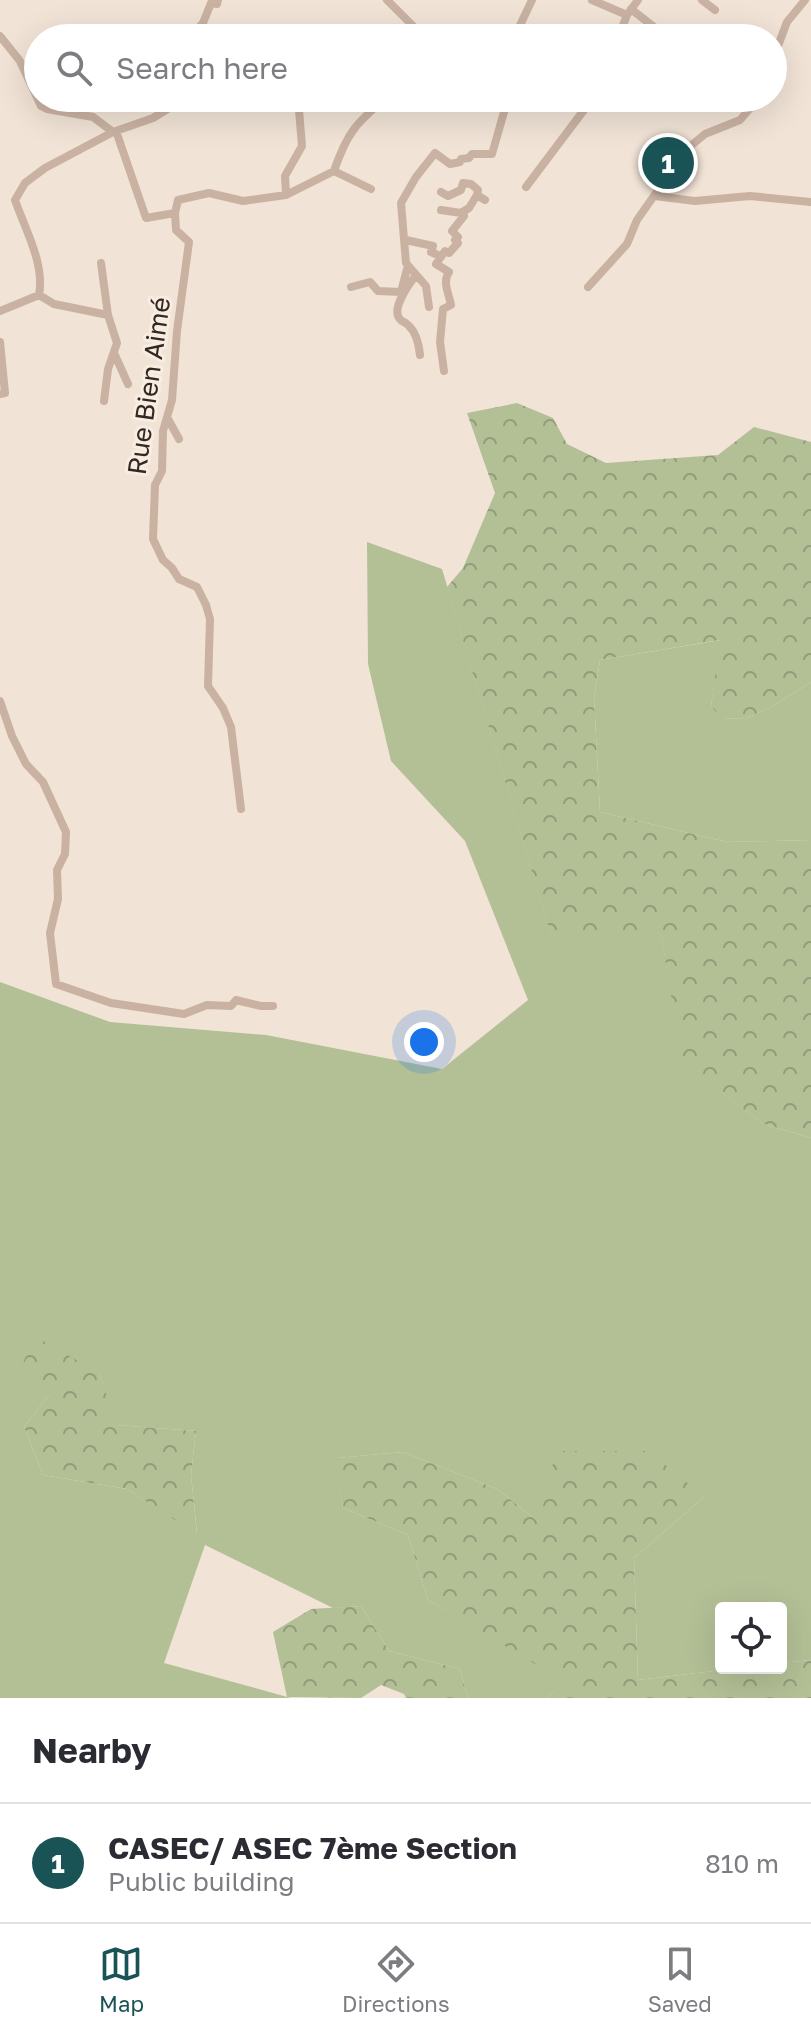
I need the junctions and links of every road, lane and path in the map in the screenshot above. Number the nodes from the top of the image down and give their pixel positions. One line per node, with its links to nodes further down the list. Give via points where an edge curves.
1 (218, 0): 10 (street, via 211,3)
2 (387, 0): 11 (street)
3 (532, 0): 12 (street)
4 (592, 0): 9 (street)
5 (638, 0): 9 (street)
6 (702, 0): 8 (street)
7 (805, 0): 15 (street)
8 (715, 10)
9 (629, 12): 13 (street); 14 (street)
10 (202, 24)
11 (406, 24)
12 (521, 24)
13 (624, 24)
14 (647, 24)
15 (786, 24)
16 (0, 36): 17 (street)
17 (24, 70)
18 (64, 112): 25 (street, via 93,117)
19 (162, 112): 25 (street)
20 (299, 112): 30 (street, via 302,146 285,176)
21 (370, 112): 26 (street, via 346,137)
22 (504, 112): 36 (street, via 492,154 472,154 450,164 435,153 424,165 401,203)
23 (582, 112): 27 (street)
24 (747, 112): 31 (street, via 687,149)
25 (114, 131): 34 (street, via 146,218); 42 (street, via 45,168 25,183 15,200 40,275)
26 (334, 171): 28 (street); 30 (street)
27 (526, 187)
28 (371, 189)
29 (441, 192): 35 (street, via 448,196 463,183 478,190 481,197)
30 (286, 195): 34 (street, via 243,201 209,193 178,200)
31 (655, 196): 32 (street); 41 (street, via 619,255)
32 (811, 202)
33 (441, 210): 35 (street)
34 (175, 213): 53 (street, Rue Bien Aimé, via 176,230 189,242)
35 (461, 213): 37 (street, via 464,216 452,231 458,243)
36 (406, 240): 37 (street, via 433,246 431,252); 39 (street, via 406,263)
37 (440, 256): 49 (street, via 436,264 449,272 451,305 443,309 440,324)
38 (101, 263): 45 (street)
39 (413, 272): 40 (street, via 407,269 401,292 378,291 370,282); 43 (street, via 426,286); 48 (street, via 397,312 418,341)
40 (351, 287)
41 (588, 287)
42 (39, 295): 44 (street); 45 (street, via 54,304)
43 (429, 307)
44 (0, 311)
45 (108, 315): 47 (street, via 117,343)
46 (0, 342): 51 (street, via 5,393)
47 (114, 353): 50 (street); 52 (street)
48 (420, 355)
49 (444, 371)
50 (128, 384)
51 (0, 394)
52 (104, 401)
53 (168, 419): 54 (street); 56 (street, Rue Bien Aimé, via 162,471 155,485 153,539 163,560 179,579 197,587 206,605 208,686 231,727)
54 (179, 439)
55 (0, 701): 57 (street, via 26,764 43,782 66,832 50,933 56,984 111,1003 184,1014 207,1005 231,1006 236,1000)
56 (241, 809)
57 (273, 1006)

